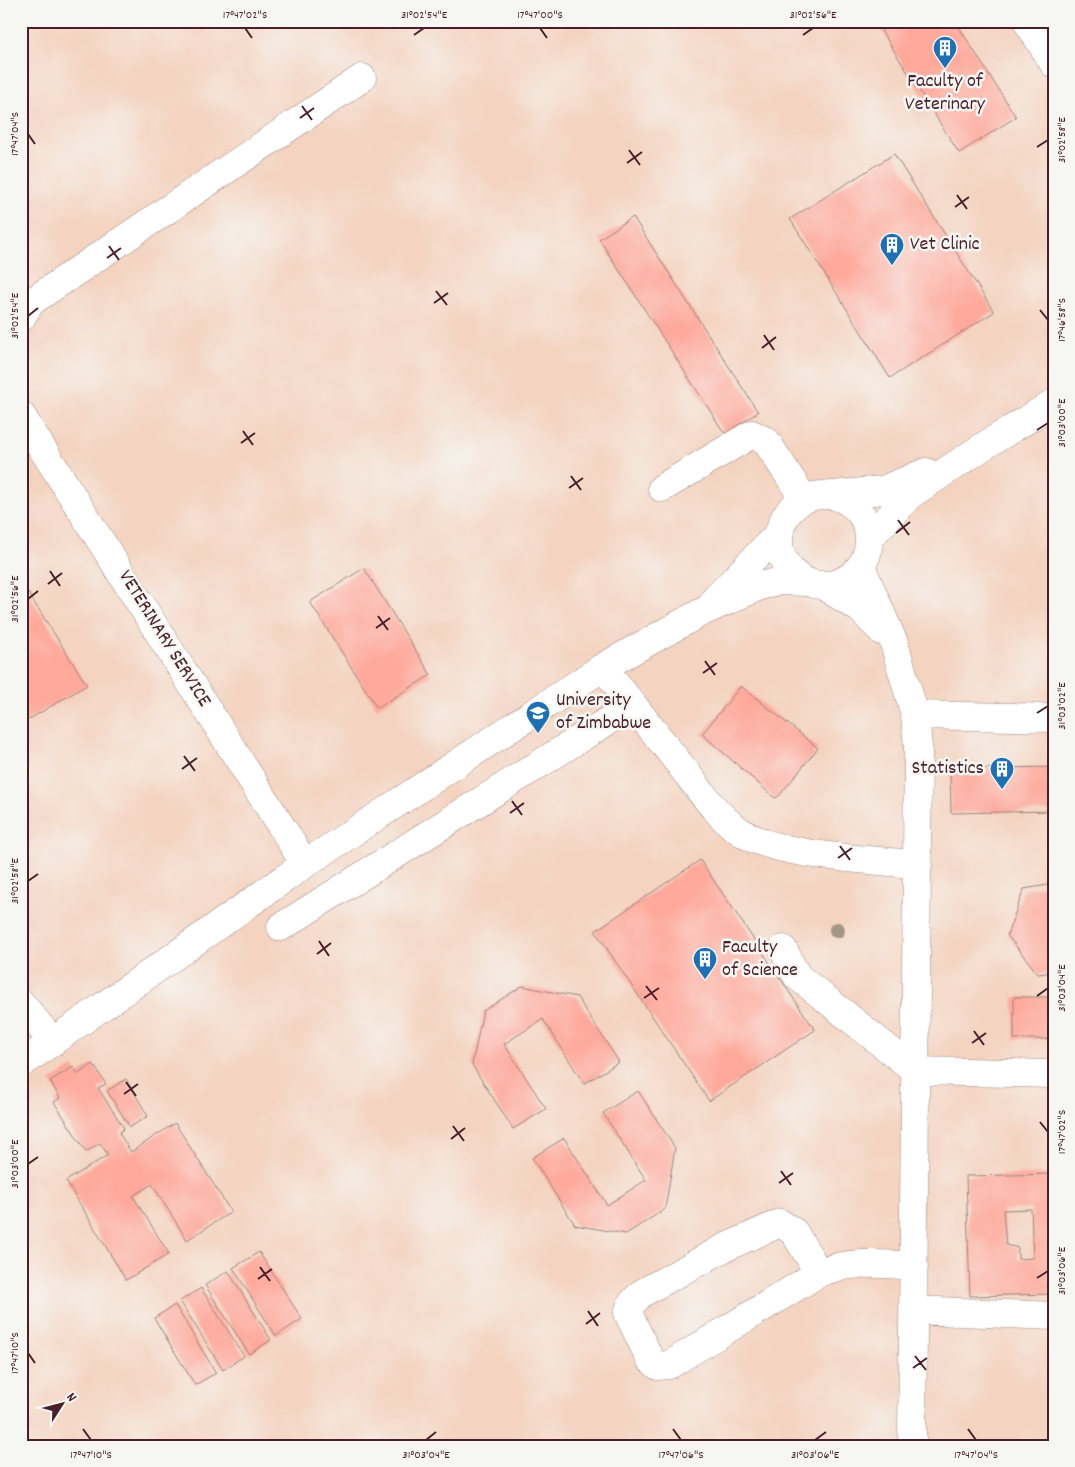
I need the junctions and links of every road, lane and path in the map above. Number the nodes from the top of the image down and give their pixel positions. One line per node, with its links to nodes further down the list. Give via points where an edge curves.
1 (1027, 21): 2 (street)
2 (1054, 64)
3 (362, 78): 4 (street, via 31,302)
4 (21, 318)
5 (1054, 403): 7 (street)
6 (21, 415): 21 (street, VETERINARY SERVICE)
7 (987, 444): 9 (street, via 883,490); 12 (street, via 910,495)
8 (662, 488): 10 (street, via 752,434 766,441)
9 (833, 495): 10 (street, via 818,494); 12 (street, via 847,500 858,510 866,523)
10 (804, 499): 11 (street, via 783,519)
11 (778, 534): 14 (street, via 779,549 785,563 794,574); 15 (street)
12 (869, 538): 13 (street, via 867,553)
13 (860, 566): 14 (street, via 850,577 837,583); 16 (street)
14 (815, 584): 15 (street, via 780,580); 16 (street, via 860,609)
15 (700, 613): 17 (street)
16 (894, 642): 19 (street)
17 (603, 667): 18 (street); 21 (street)
18 (633, 705): 22 (street, via 705,796 746,835 800,851); 23 (street)
19 (915, 715): 20 (street); 22 (street)
20 (1054, 718)
21 (305, 864): 26 (street)
22 (918, 865): 28 (street)
23 (280, 927)
24 (783, 949): 28 (street, via 796,976)
25 (21, 1003): 26 (street)
26 (53, 1042): 27 (street)
27 (21, 1064)
28 (916, 1071): 29 (street); 30 (street)
29 (1054, 1074)
30 (914, 1266): 31 (street, via 860,1263 836,1266); 32 (street)
31 (819, 1273): 31 (street, via 669,1365 658,1366 650,1359 628,1313 642,1293 724,1248 780,1223 794,1232)
32 (914, 1310): 33 (street); 34 (street)
33 (1054, 1316)
34 (912, 1446)

